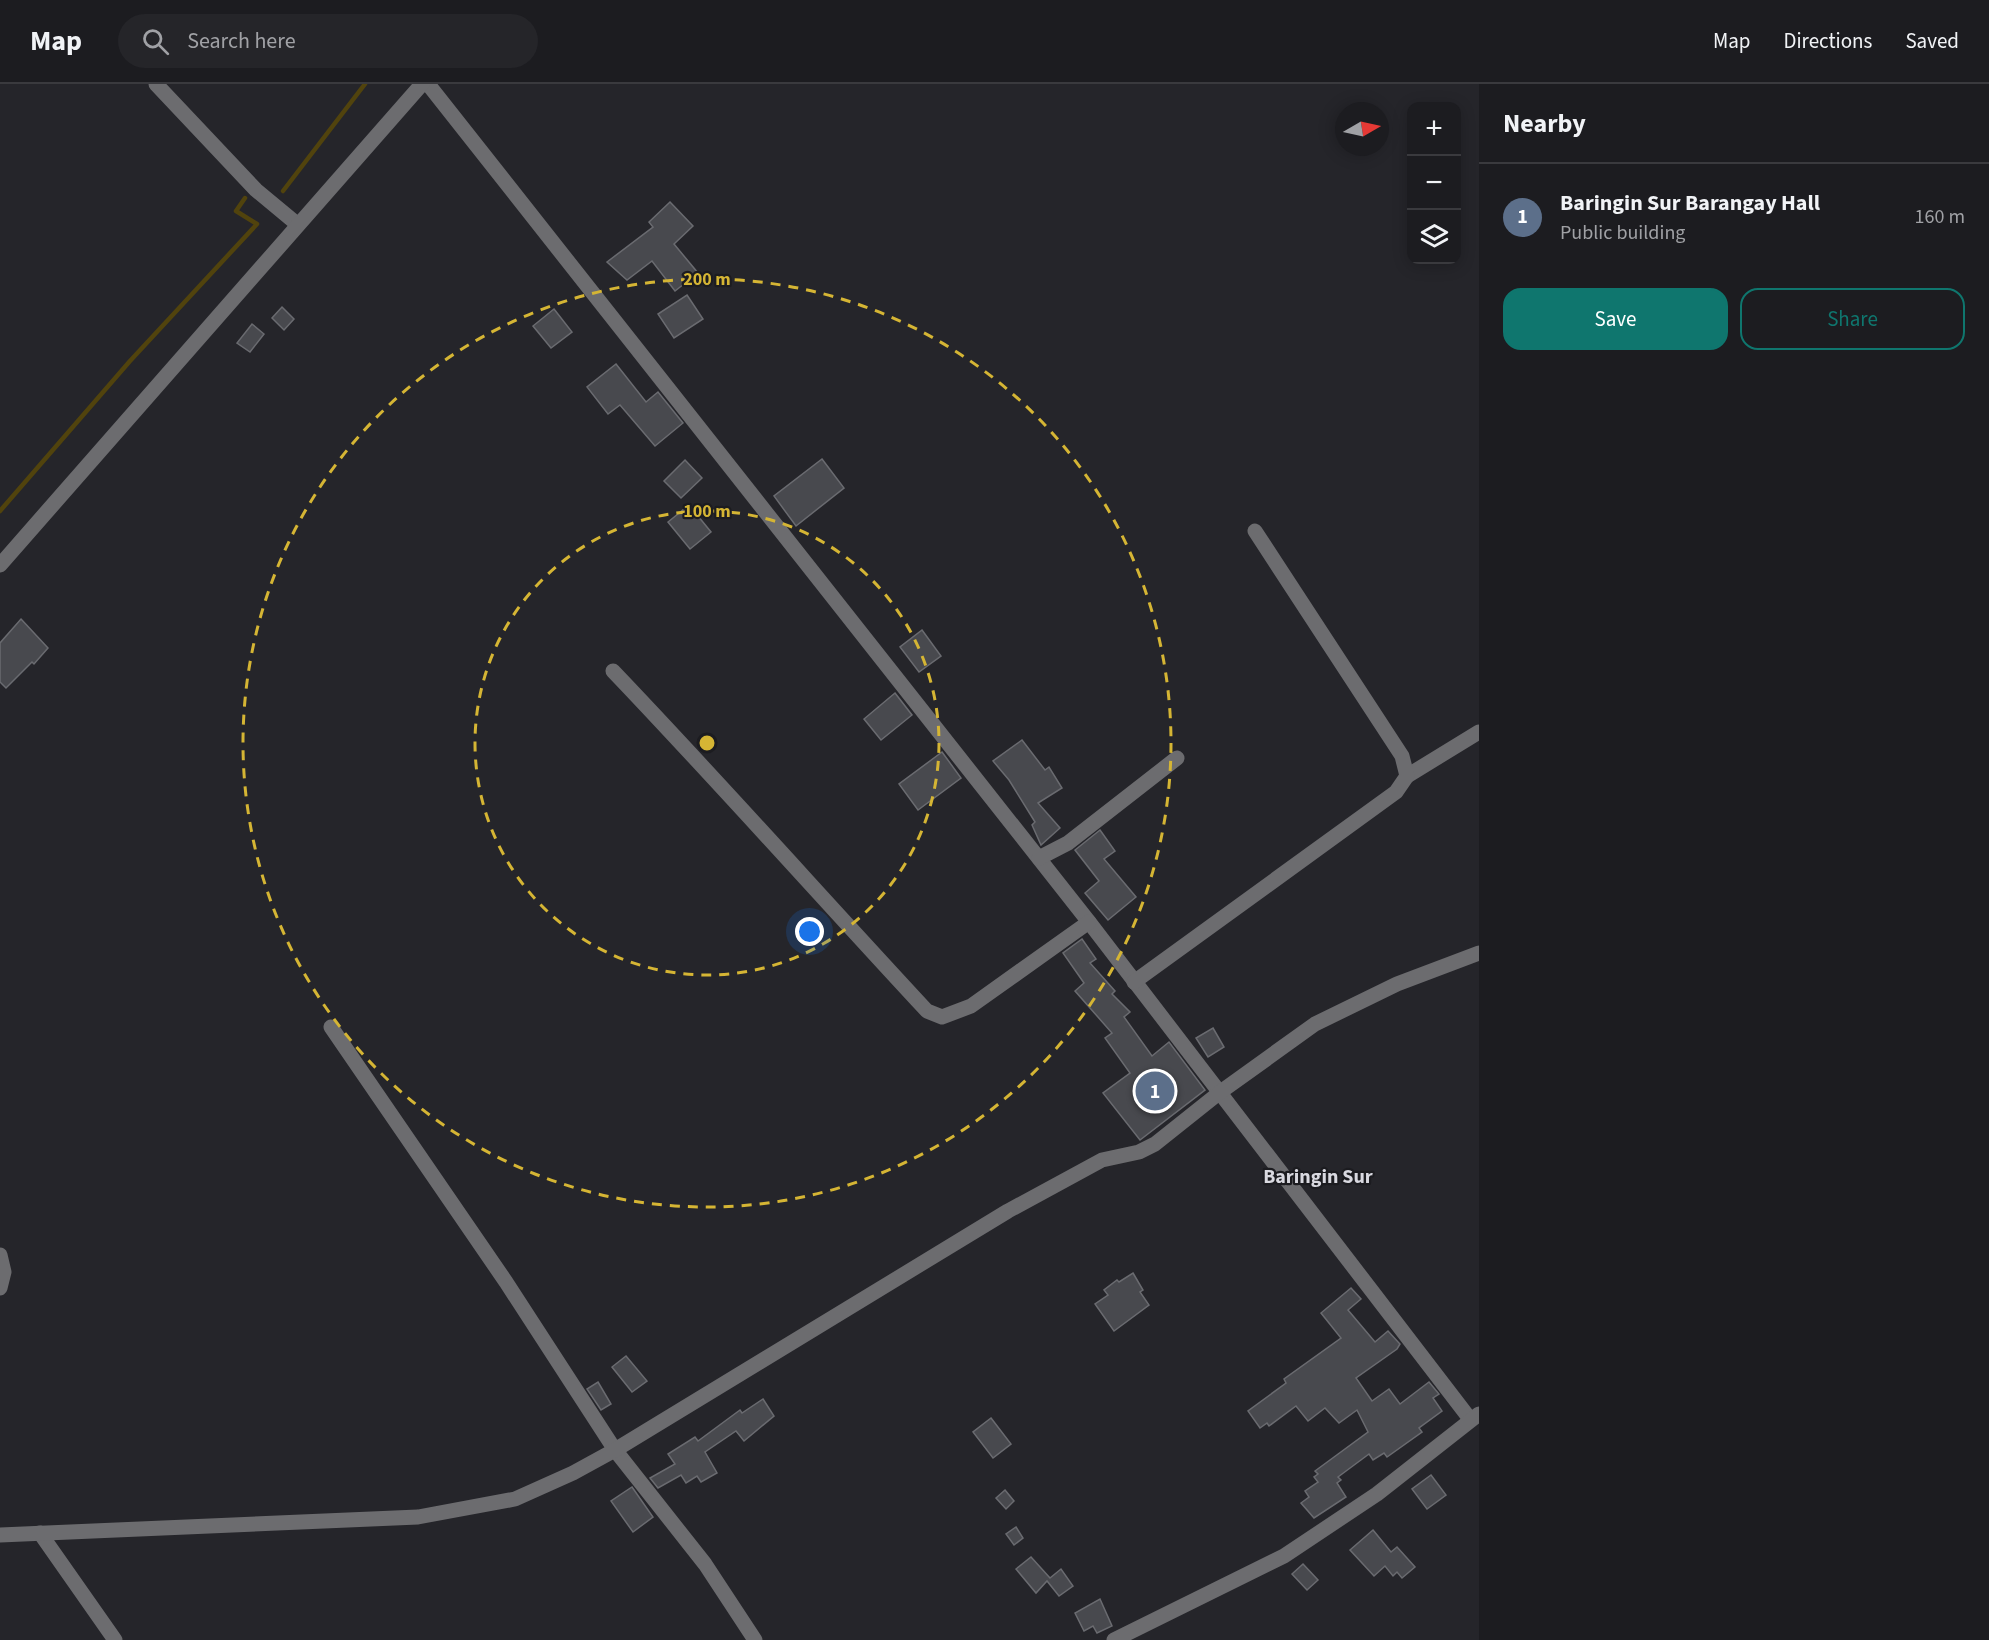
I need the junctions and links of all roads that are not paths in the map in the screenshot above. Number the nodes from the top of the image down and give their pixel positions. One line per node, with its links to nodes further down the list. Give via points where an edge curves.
1 (156, 84): 4 (street, via 256,190)
2 (422, 84): 4 (street)
3 (428, 84): 11 (street)
4 (297, 224): 6 (street)
5 (1255, 531): 10 (street, via 1402,756)
6 (0, 565)
7 (613, 671): 12 (street, via 927,1011 942,1017 971,1006)
8 (1479, 732): 10 (street)
9 (1177, 758): 11 (street, via 1068,843)
10 (1407, 776): 14 (street, via 1396,792)
11 (1039, 858): 12 (street)
12 (1089, 922): 14 (street)
13 (1479, 953): 16 (street, via 1397,984 1315,1024)
14 (1134, 982): 16 (street)
15 (331, 1027): 20 (street, via 506,1282)
16 (1219, 1093): 19 (street); 20 (street, via 1155,1144 1139,1152 1102,1160 1008,1211)
17 (0, 1256): 18 (street, via 4,1272)
18 (0, 1288)
19 (1474, 1416): 25 (street, via 1377,1494 1284,1556)
20 (615, 1450): 21 (street, via 515,1499 418,1517); 24 (street, via 705,1564)
21 (40, 1533): 22 (street); 23 (street)
22 (0, 1535)
23 (115, 1640)
24 (755, 1640)
25 (1114, 1640)

